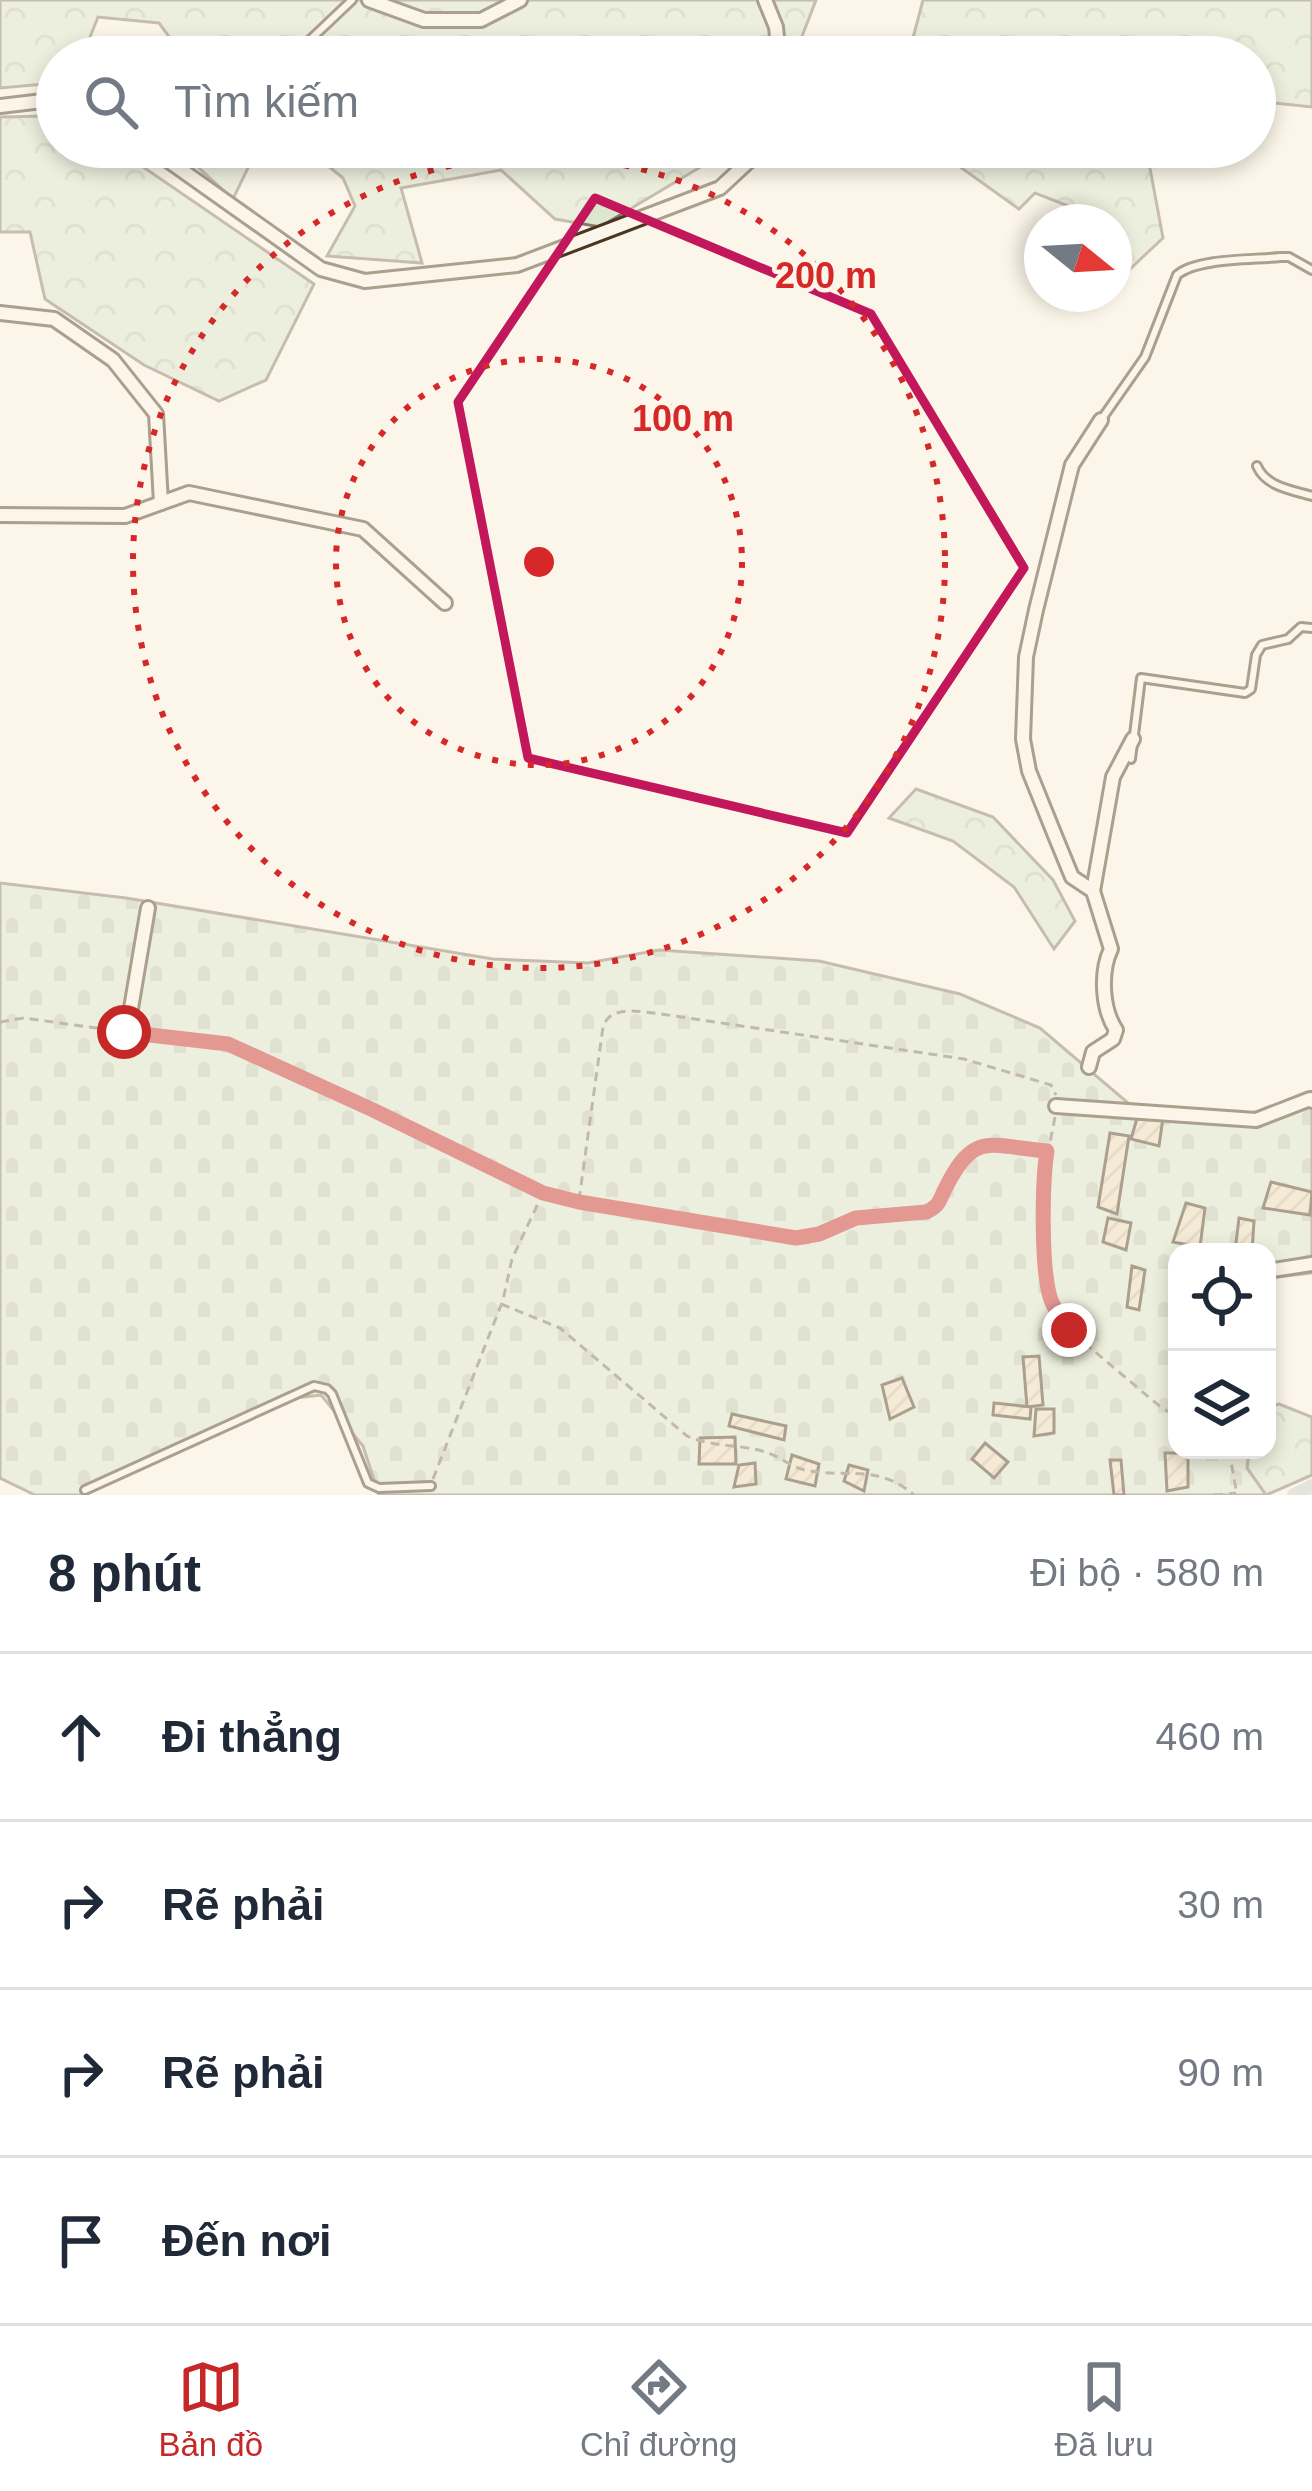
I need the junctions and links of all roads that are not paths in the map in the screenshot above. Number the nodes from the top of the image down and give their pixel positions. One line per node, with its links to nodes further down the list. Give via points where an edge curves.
1 (352, 0): 5 (lane)
2 (370, 0): 3 (street, via 424,20 481,20)
3 (520, 0)
4 (765, 0): 6 (street)
5 (314, 36)
6 (777, 36)
7 (36, 102): 8 (street)
8 (0, 106)
9 (182, 168): 10 (street, via 321,269 365,281 517,265 721,188)
10 (742, 168)
11 (1312, 270): 13 (lane, via 1280,257 1182,271 1145,357)
12 (0, 313): 16 (street, via 54,319 112,361 156,414)
13 (1101, 419): 22 (street, via 1072,465 1036,610 1023,739 1072,877)
14 (1257, 466): 15 (lane, via 1267,480)
15 (1312, 496)
16 (161, 503): 17 (street, via 125,516); 18 (street, via 189,494 364,529)
17 (0, 515)
18 (445, 603)
19 (1312, 628): 20 (lane, via 1262,645 1249,692 1141,678)
20 (1132, 739): 21 (lane); 22 (street, via 1112,777)
21 (1130, 759)
22 (1093, 891): 25 (street, via 1111,949 1104,965 1116,1030)
23 (148, 908): 24 (street)
24 (128, 1032)
25 (1089, 1067)
26 (1312, 1101): 27 (street, via 1256,1120)
27 (1056, 1106)
28 (1312, 1264): 29 (street)
29 (1276, 1270)
30 (430, 1486): 31 (lane, via 368,1483 332,1394 314,1386)
31 (85, 1490)

